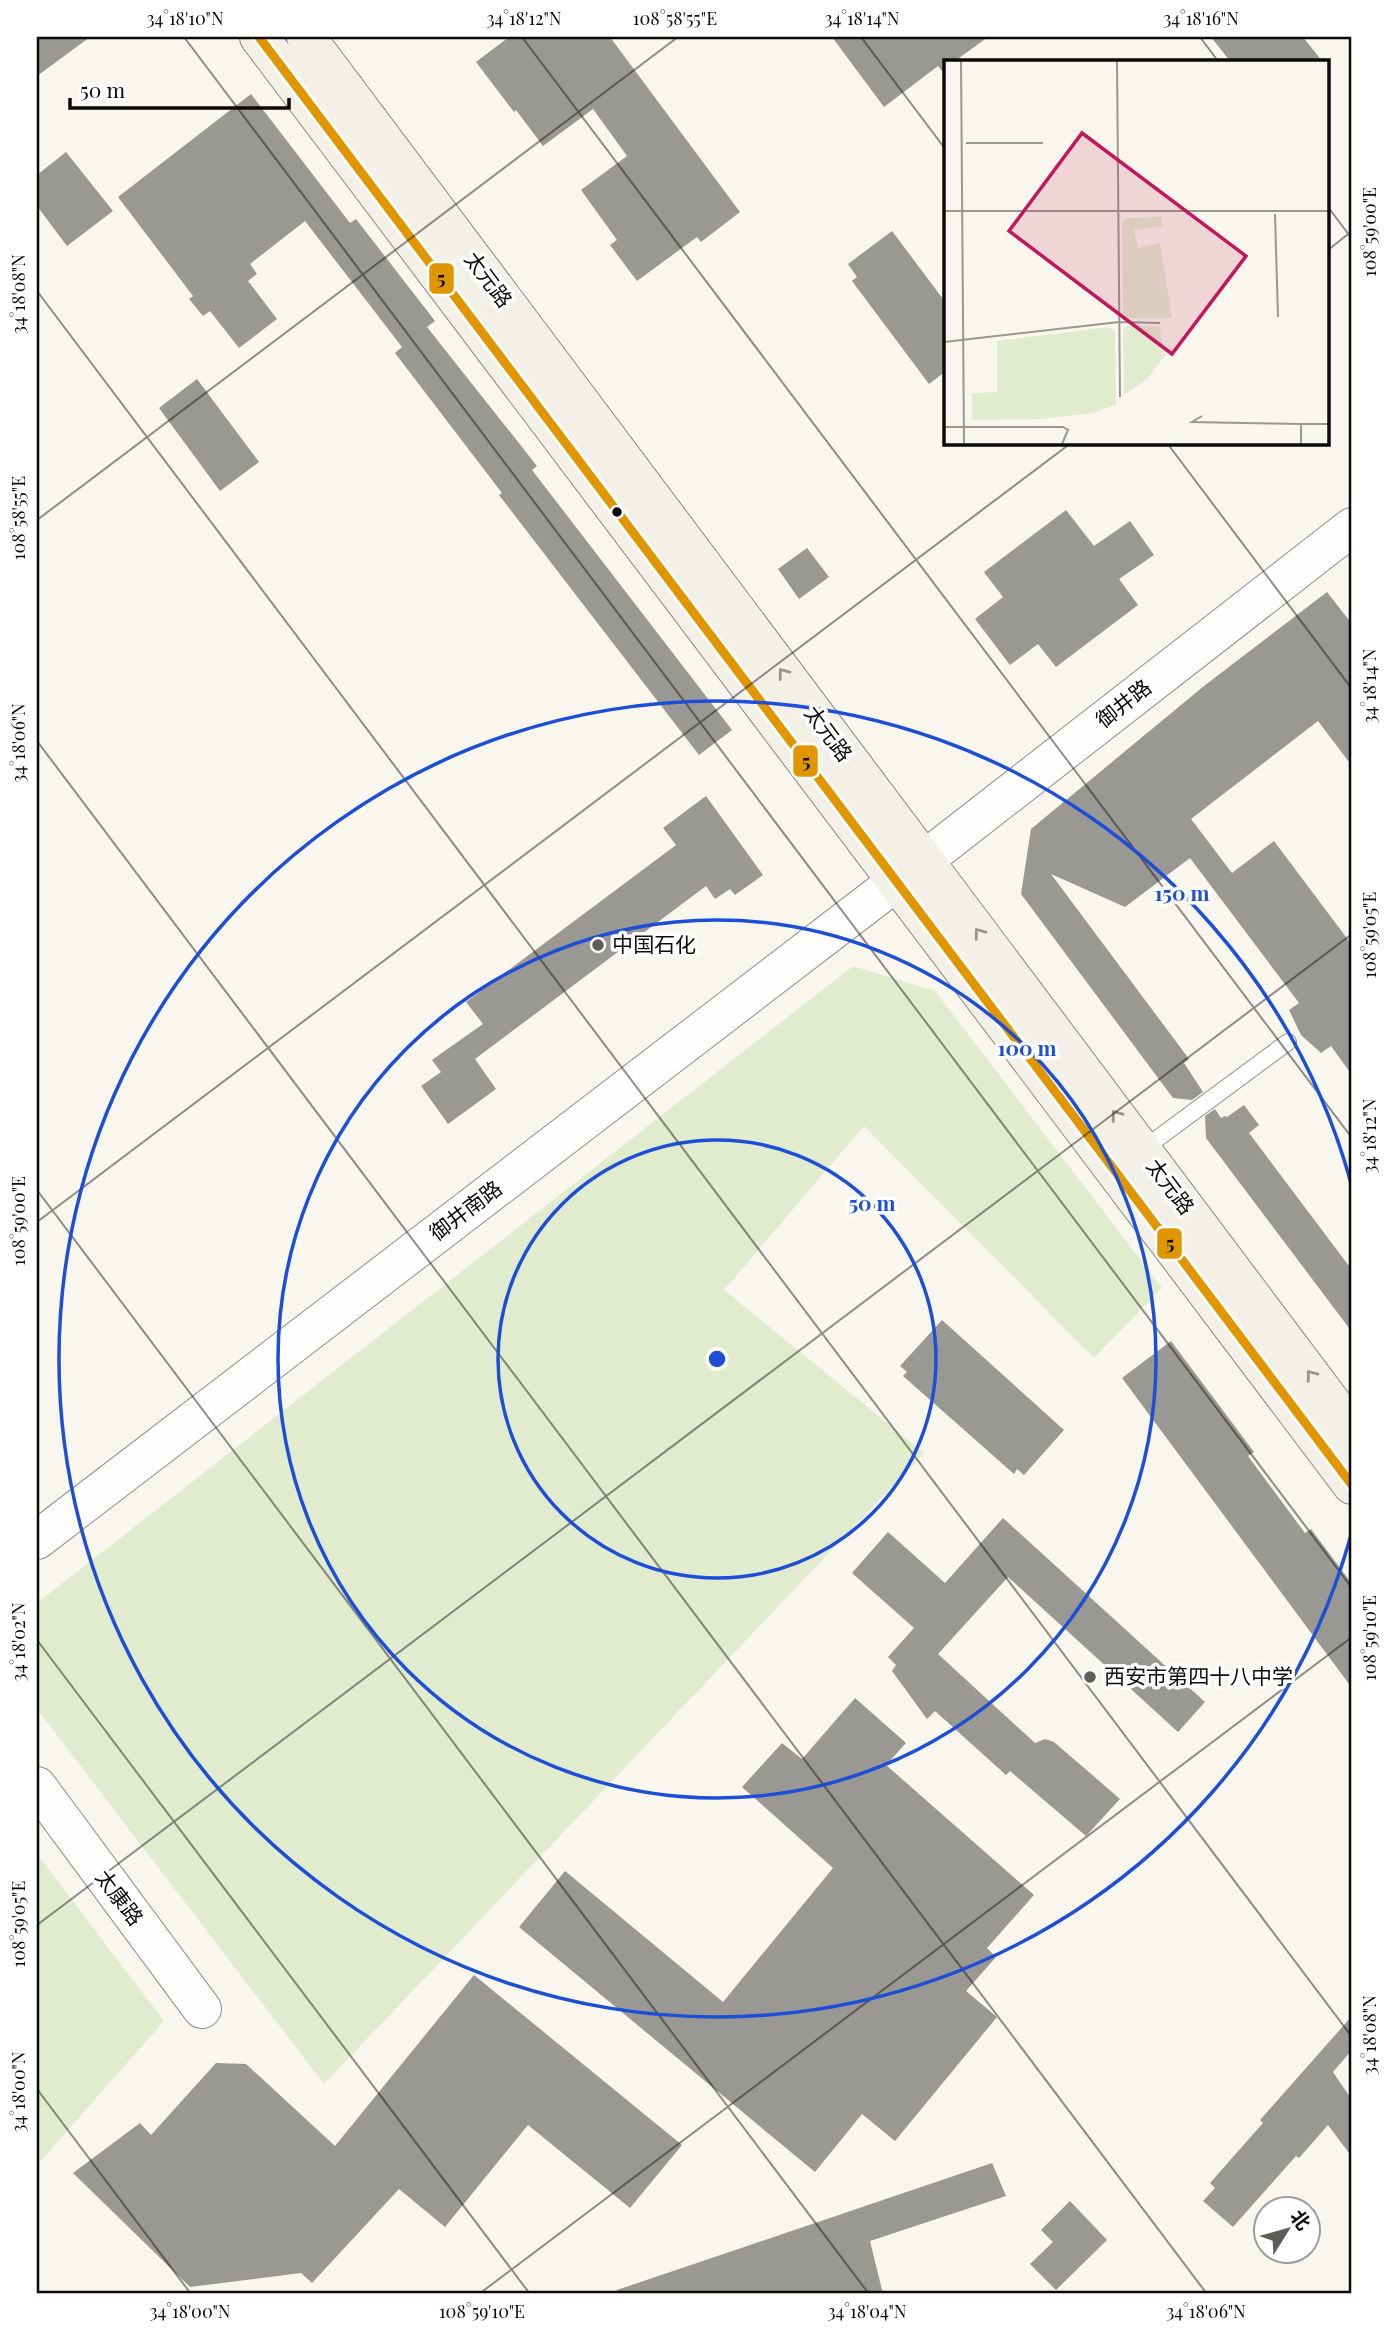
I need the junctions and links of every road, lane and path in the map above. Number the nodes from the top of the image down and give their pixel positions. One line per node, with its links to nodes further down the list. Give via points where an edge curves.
1 (259, 37): 4 (main road, 太元路)
2 (306, 37): 4 (main road, 太元路, one-way to 2)
3 (1352, 527): 4 (street, 御井路)
4 (910, 871): 6 (main road, 太元路, one-way to 4); 8 (main road, 太元路); 9 (street, 御井南路)
5 (1288, 1042): 6 (lane)
6 (1142, 1150): 7 (main road, 太元路, one-way to 6)
7 (1352, 1430)
8 (1352, 1485)
9 (37, 1540)
10 (37, 1786): 11 (street, 太康路)
11 (202, 2009)

